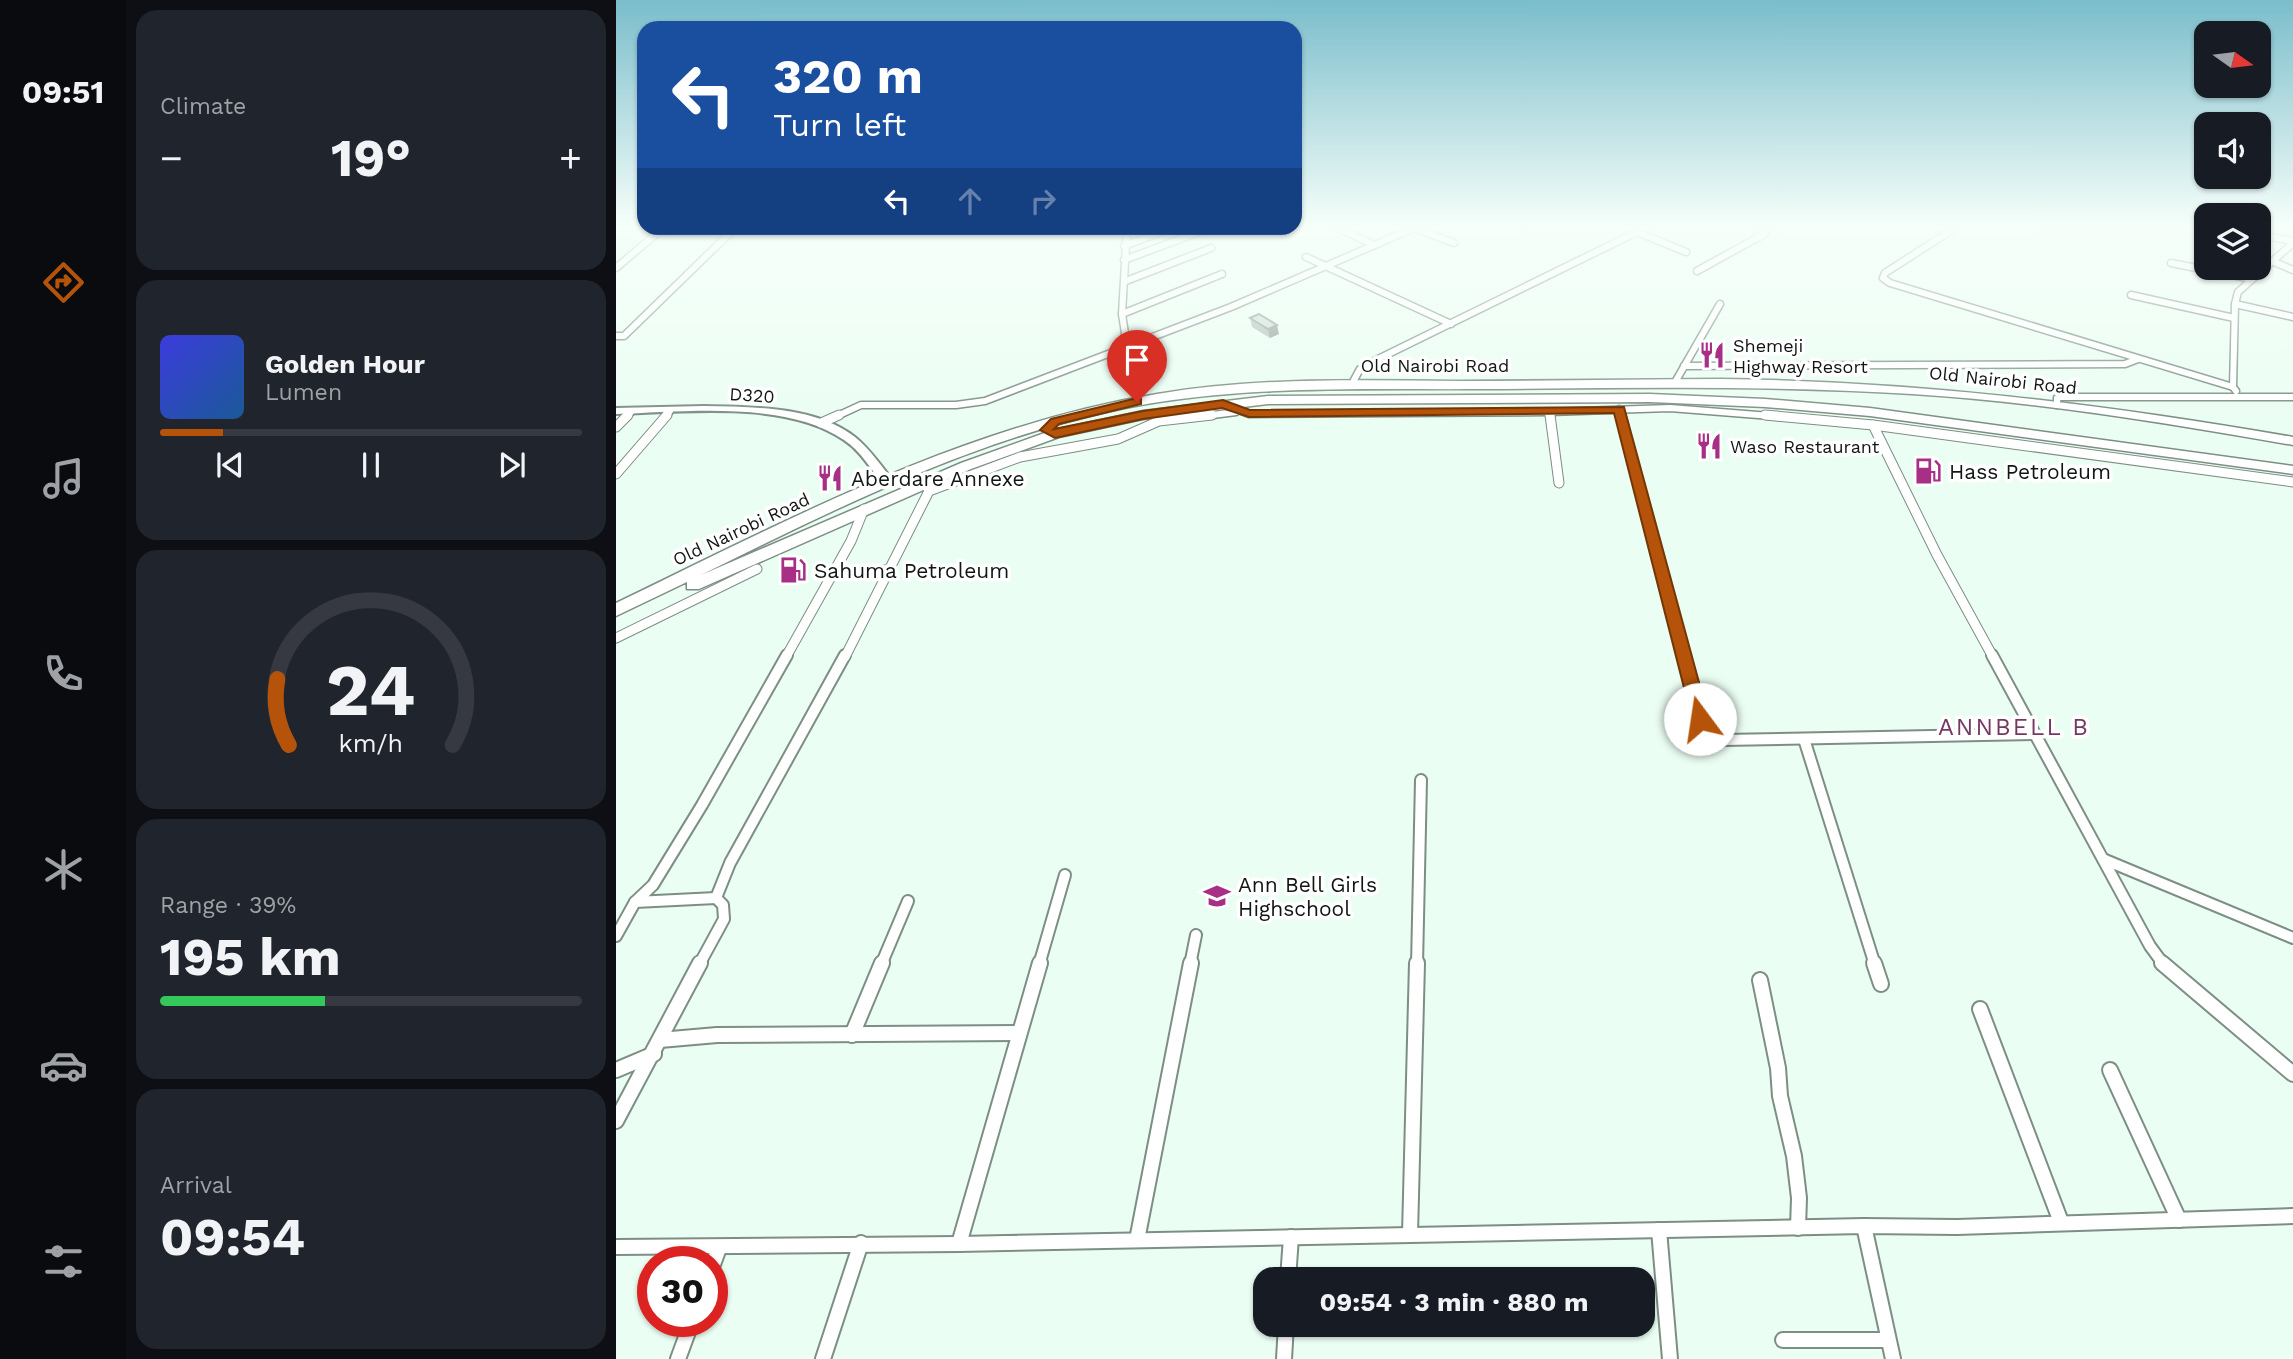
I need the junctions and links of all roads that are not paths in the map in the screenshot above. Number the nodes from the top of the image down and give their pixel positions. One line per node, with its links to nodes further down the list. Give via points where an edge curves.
1 (670, 291): 16 (street, via 624,336)
2 (1125, 291): 12 (street)
3 (1179, 291): 12 (street)
4 (1263, 291): 17 (street)
5 (1378, 291): 15 (street)
6 (1517, 291): 15 (street)
7 (1918, 291): 18 (street)
8 (2239, 291): 11 (street)
9 (2131, 295): 14 (street)
10 (1720, 304): 19 (street)
11 (2235, 304): 13 (street); 14 (street)
12 (1122, 314): 17 (street)
13 (2293, 317)
14 (2234, 318): 22 (street)
15 (1451, 324): 21 (street, via 1360,369)
16 (616, 336)
17 (1127, 346): 33 (street, via 985,401 861,405)
18 (2139, 359): 19 (street, via 2125,364); 22 (street)
19 (1684, 366): 20 (street)
20 (1674, 384): 21 (highway, Old Nairobi Road); 26 (highway, Old Nairobi Road, via 1863,387)
21 (1356, 385): 37 (highway, Old Nairobi Road, via 1191,393 1115,406)
22 (2233, 387): 23 (street)
23 (2239, 396): 24 (street); 26 (street, via 2057,398)
24 (2293, 397)
25 (1223, 404): 31 (street); 34 (highway, Old Nairobi Road, via 1367,398 1727,401 1836,408); 37 (highway, Old Nairobi Road)
26 (2064, 406): 39 (highway, via 2105,417 2119,429 2110,440); 40 (highway, Old Nairobi Road)
27 (1619, 410): 32 (street); 35 (street, via 1713,410); 57 (street, via 1704,732 1722,740)
28 (616, 411): 29 (street, D320 / D320)
29 (632, 411): 30 (street, D320 / D320); 36 (street)
30 (670, 411): 33 (street, D320 / D320, via 750,411); 43 (street)
31 (1240, 412): 32 (street); 47 (street, via 1159,421 1118,439 1020,457)
32 (1550, 412): 46 (street)
33 (821, 423): 44 (street, D320 / D320, via 849,438)
34 (1955, 424): 38 (street); 39 (highway, Old Nairobi Road)
35 (1872, 425): 38 (street); 56 (street)
36 (616, 427)
37 (1055, 428): 41 (highway, Old Nairobi Road); 44 (highway, Old Nairobi Road, via 999,438)
38 (1923, 431): 45 (street)
39 (2078, 440): 42 (highway, Old Nairobi Road)
40 (2293, 442): 42 (highway, via 2275,447)
41 (1029, 443): 44 (highway); 47 (highway, Old Nairobi Road)
42 (2293, 468)
43 (616, 474)
44 (886, 475): 48 (highway); 52 (highway)
45 (2293, 482)
46 (1559, 483)
47 (927, 486): 48 (highway, Old Nairobi Road); 50 (street)
48 (862, 502): 51 (street, via 851,541); 52 (highway, Old Nairobi Road); 53 (highway, Old Nairobi Road)
49 (757, 569): 55 (street)
50 (887, 570): 51 (street); 61 (street, via 860,629 730,863)
51 (834, 572): 63 (street, via 702,805 653,885)
52 (717, 574): 54 (highway, Old Nairobi Road)
53 (616, 610)
54 (616, 620)
55 (616, 638)
56 (2034, 734): 57 (street); 59 (street)
57 (1804, 739): 68 (street)
58 (1421, 780): 84 (street)
59 (2102, 859): 66 (street); 76 (street, via 2161,962)
60 (1065, 875): 70 (street)
61 (716, 898): 63 (street); 72 (street, via 723,905 724,919)
62 (908, 901): 71 (street)
63 (635, 902): 65 (street)
64 (1196, 935): 86 (street)
65 (616, 936)
66 (2293, 938)
67 (1760, 980): 82 (street, via 1794,1156)
68 (1881, 984)
69 (1980, 1009): 80 (street)
70 (1019, 1033): 71 (street); 88 (street)
71 (852, 1035): 72 (street, via 717,1035)
72 (660, 1040): 73 (street)
73 (654, 1054): 74 (street); 77 (street)
74 (616, 1070)
75 (2110, 1070): 79 (street)
76 (2293, 1074)
77 (616, 1121)
78 (2293, 1216): 79 (street)
79 (2179, 1220): 80 (street)
80 (2061, 1222): 81 (street)
81 (1864, 1226): 82 (street); 96 (street)
82 (1798, 1228): 83 (street)
83 (1659, 1230): 84 (street); 100 (street)
84 (1410, 1234): 85 (street)
85 (1290, 1237): 86 (street); 92 (street)
86 (1137, 1240): 88 (street)
87 (861, 1243): 88 (street); 91 (street); 98 (street)
88 (959, 1244)
89 (616, 1247): 90 (street)
90 (637, 1247)
91 (728, 1248)
92 (1289, 1267)
93 (686, 1337): 97 (street)
94 (1285, 1337): 99 (street)
95 (1783, 1340): 96 (street)
96 (1887, 1340): 101 (street)
97 (678, 1359)
98 (822, 1359)
99 (1284, 1359)
100 (1670, 1359)
101 (1893, 1359)

